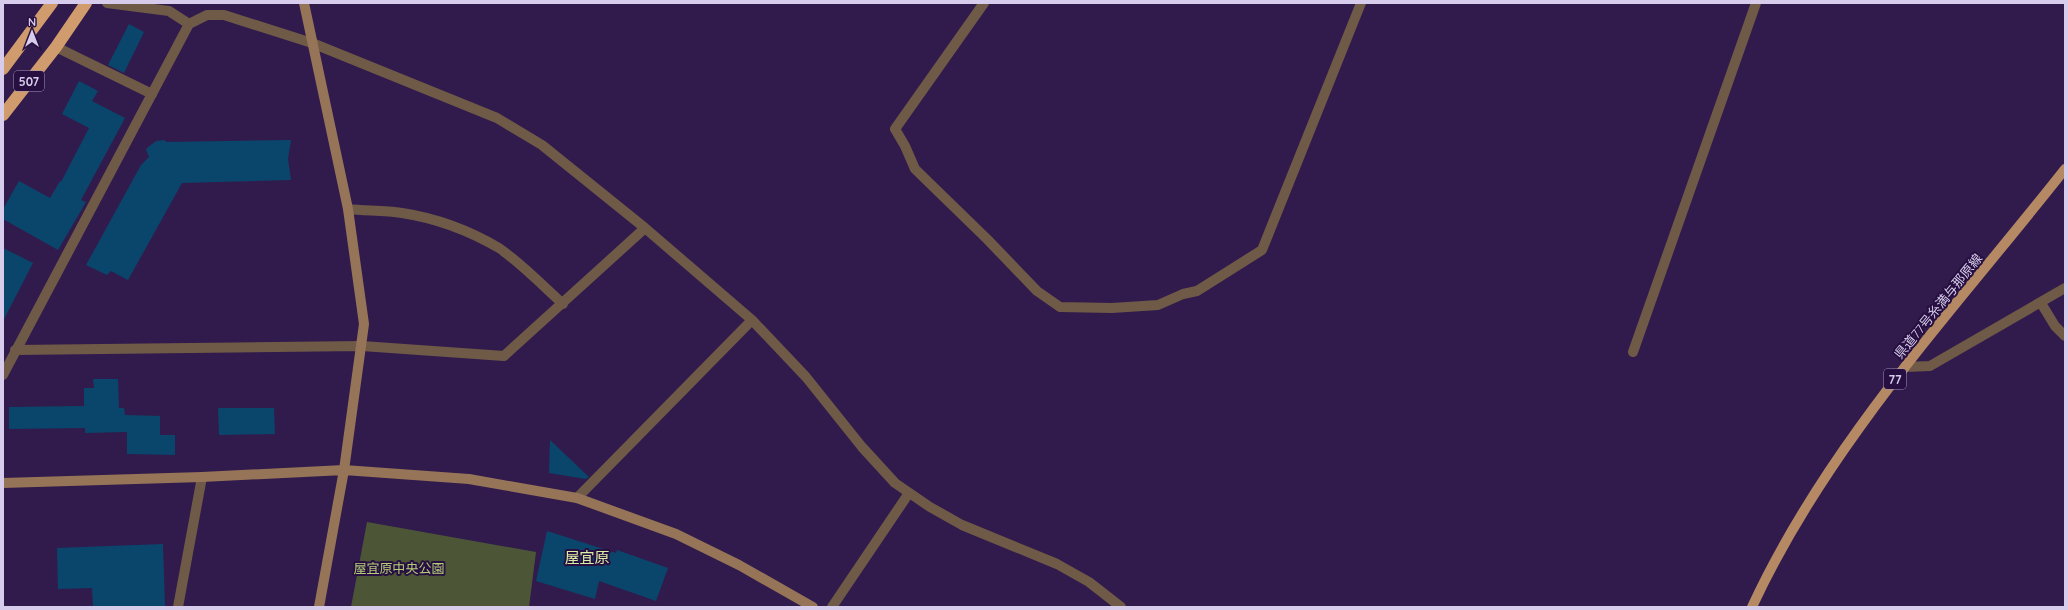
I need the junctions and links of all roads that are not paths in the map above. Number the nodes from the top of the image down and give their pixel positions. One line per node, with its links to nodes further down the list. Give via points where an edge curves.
1 (52, 3): 11 (highway, 507)
2 (86, 3): 10 (highway, 507)
3 (107, 3): 8 (street, via 169,11)
4 (304, 3): 9 (street)
5 (984, 3): 6 (street, via 895,129 906,146 915,169 1037,291 1060,307 1112,308 1158,305 1197,291 1262,250)
6 (1361, 3)
7 (1756, 3): 24 (street)
8 (189, 24): 9 (street, via 207,15 224,15); 12 (street)
9 (312, 43): 15 (street); 16 (street, via 497,118 542,145)
10 (56, 47): 12 (street); 13 (highway, 507)
11 (3, 69)
12 (152, 94): 23 (street)
13 (3, 115)
14 (2065, 169): 25 (main road, 県道77号糸満与那原線 / 77)
15 (348, 209): 19 (street, via 402,213 439,222 473,235 499,248); 22 (street, via 364,324)
16 (645, 228): 19 (street); 20 (street)
17 (2065, 288): 18 (street)
18 (2041, 303): 21 (street, via 2055,326); 25 (street, via 1930,366)
19 (563, 304): 22 (street, via 504,356)
20 (752, 320): 30 (street, via 806,377 862,447 895,483); 31 (street)
21 (2065, 336)
22 (362, 346): 23 (street); 27 (street)
23 (15, 350): 26 (street)
24 (1633, 352)
25 (1905, 367): 37 (main road, 県道77号糸満与那原線 / 77, via 1844,447 1795,523)
26 (3, 374)
27 (344, 470): 28 (street); 31 (street, via 469,480); 34 (street)
28 (202, 477): 29 (street); 33 (street)
29 (3, 482)
30 (909, 493): 35 (street); 36 (street, via 962,525 1057,564 1089,582)
31 (577, 498): 32 (street, via 676,534 739,564)
32 (808, 605)
33 (178, 607)
34 (319, 607)
35 (832, 607)
36 (1121, 607)
37 (1752, 607)

